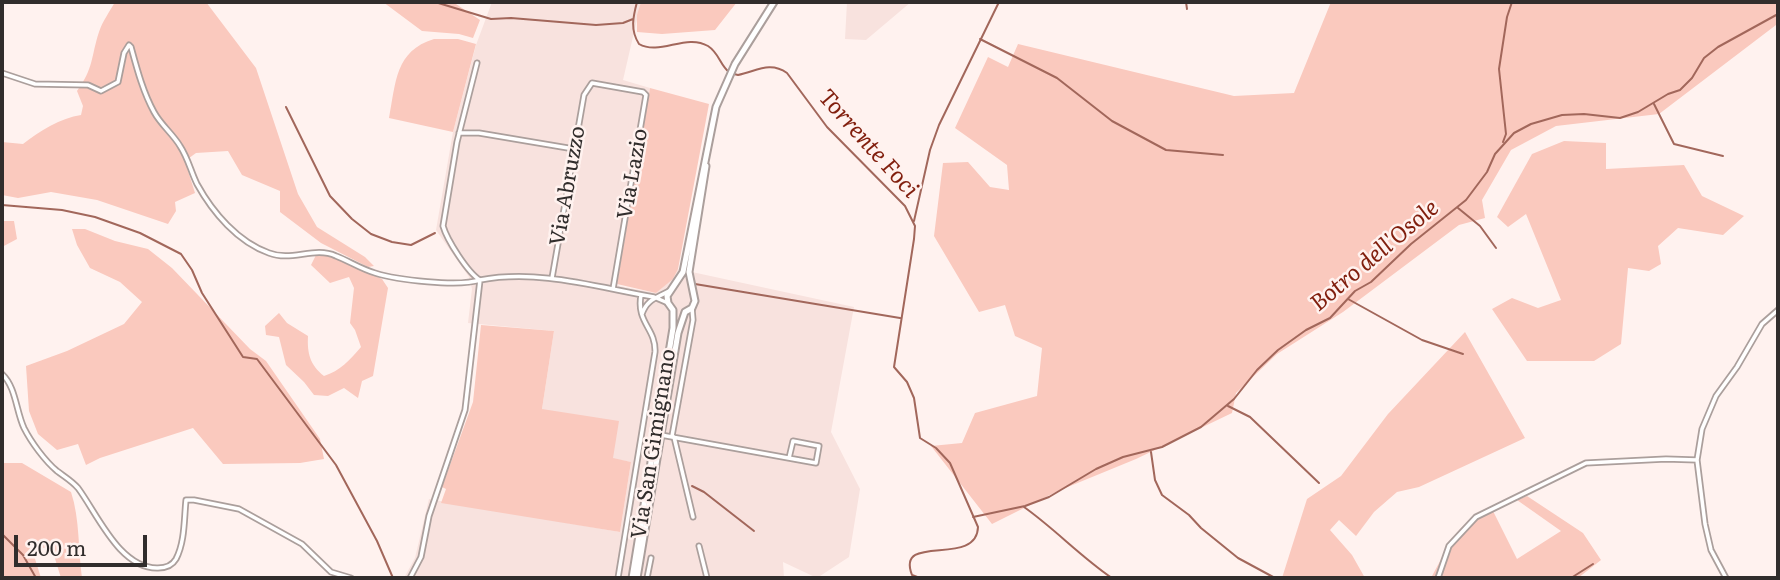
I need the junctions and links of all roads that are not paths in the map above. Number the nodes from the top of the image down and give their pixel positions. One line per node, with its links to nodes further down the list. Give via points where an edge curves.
1 (774, 2): 5 (main road, via 725,82)
2 (477, 62): 6 (street)
3 (2, 73): 9 (street, via 35,83 88,85 101,91 115,86 129,45 154,112 179,143 206,198 251,244 285,257 323,251 378,274 459,284)
4 (584, 95): 7 (street, Via Abruzzo); 11 (street, Via Lazio, via 593,83 646,95)
5 (710, 131): 10 (main road, via 683,272); 12 (main road, via 689,272)
6 (459, 133): 7 (street); 9 (street, via 443,228)
7 (574, 149): 8 (street, Via Abruzzo)
8 (552, 278): 9 (street); 11 (street)
9 (480, 280): 32 (street, via 465,410)
10 (673, 288): 12 (main road); 15 (street); 16 (main road)
11 (613, 289): 13 (street)
12 (691, 289): 19 (main road, via 695,298)
13 (631, 293): 14 (street); 17 (street)
14 (643, 295): 15 (street); 17 (street); 18 (street)
15 (654, 297): 16 (street); 18 (street)
16 (668, 303): 20 (main road)
17 (640, 305): 23 (street)
18 (645, 306): 23 (street)
19 (692, 308): 22 (main road); 26 (street)
20 (673, 310): 22 (main road); 35 (main road, Via San Gimignano)
21 (1778, 310): 28 (street, via 1762,324 1716,396 1702,429)
22 (685, 312): 25 (main road, Via San Gimignano)
23 (641, 316): 34 (street, via 653,337 655,352)
24 (2, 374): 33 (street, via 25,429 136,564 165,568 173,563 189,499 239,509 302,544 331,572)
25 (661, 435): 26 (street); 36 (main road, Via San Gimignano)
26 (673, 437): 27 (street); 29 (street)
27 (789, 458): 27 (street, via 816,463 819,446 793,441)
28 (1698, 460): 39 (street, via 1586,463 1476,517 1449,546); 40 (street, via 1711,550)
29 (693, 517)
30 (699, 546): 38 (street)
31 (651, 558): 37 (street)
32 (413, 577)
33 (351, 578)
34 (618, 578)
35 (632, 578)
36 (638, 578)
37 (647, 578)
38 (707, 578)
39 (1438, 578)
40 (1726, 578)

